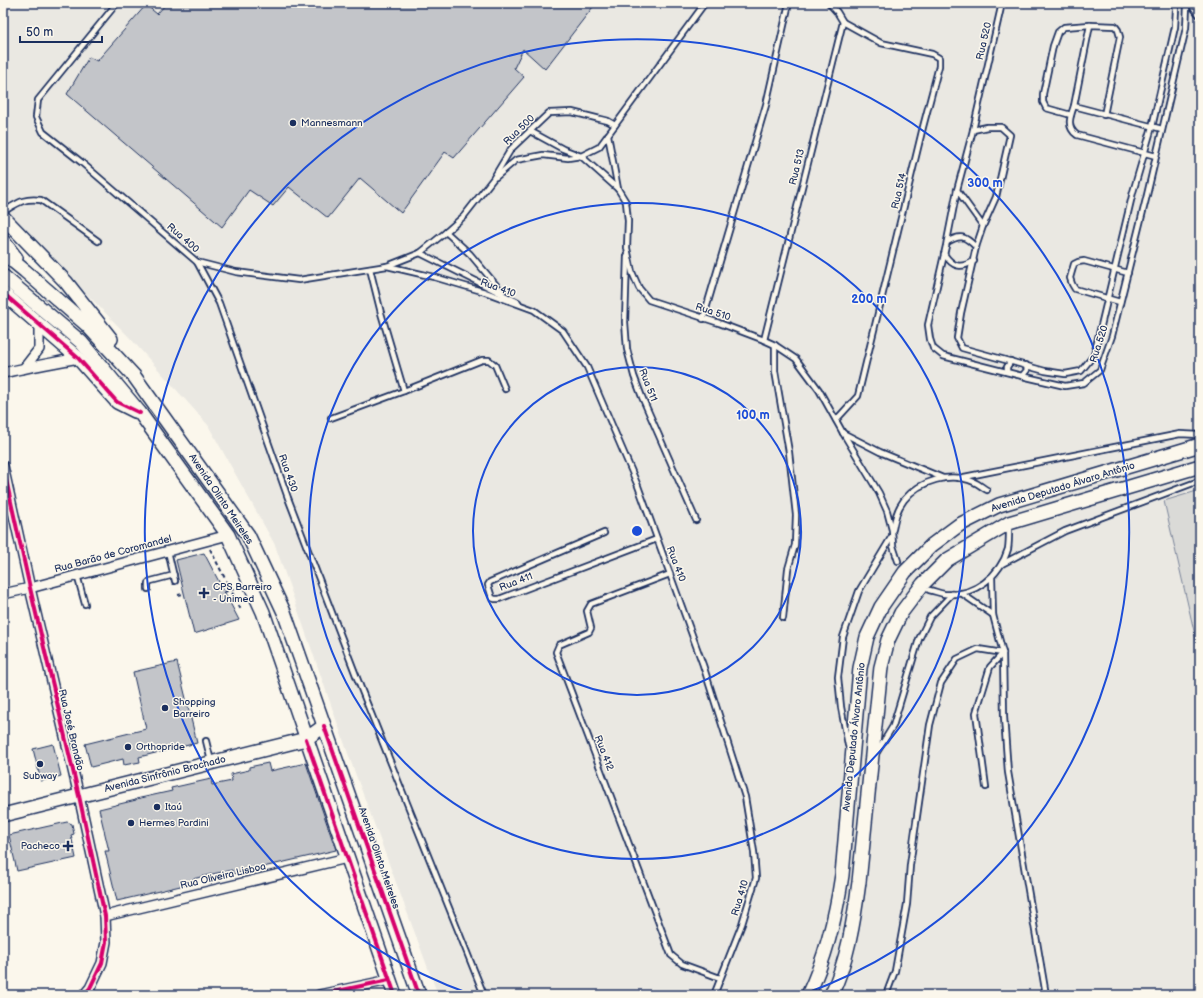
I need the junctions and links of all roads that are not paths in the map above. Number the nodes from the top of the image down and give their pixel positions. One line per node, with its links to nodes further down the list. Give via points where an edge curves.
1 (117, 3): 40 (lane, Rua 400, via 38,100 36,117 42,132 81,162)
2 (705, 3): 15 (lane, Rua 500)
3 (789, 3): 52 (lane, via 766,105)
4 (829, 3): 10 (lane)
5 (1002, 3): 18 (lane, Rua 520)
6 (1174, 3): 16 (lane, Rua 520, via 1175,27)
7 (1186, 3): 17 (lane, Rua 520, via 1186,28)
8 (1190, 3): 9 (lane)
9 (1200, 16)
10 (843, 22): 54 (lane, Rua 513); 68 (lane, Rua 514, via 881,43 932,54 939,58 939,66 858,396)
11 (1090, 25): 12 (lane); 13 (lane, via 1064,27 1058,32 1043,94 1046,108); 14 (lane, via 1115,26 1120,37)
12 (1074, 106): 13 (lane); 14 (lane)
13 (1071, 114): 21 (lane, via 1070,125 1077,135)
14 (1104, 115): 16 (lane)
15 (615, 125): 19 (lane, Rua 500, via 572,112 549,113); 20 (lane, Rua 500)
16 (1152, 127): 17 (lane); 21 (lane, Rua 520)
17 (1162, 129): 23 (lane, Rua 520)
18 (973, 130): 26 (lane, Rua 520); 29 (lane, Rua 520, via 1001,127 1010,135 996,197)
19 (530, 131): 22 (lane); 24 (lane, Rua 500, via 511,149)
20 (608, 135): 22 (lane, Rua 500, via 599,147); 25 (lane, Rua 510)
21 (1144, 152): 23 (lane); 43 (lane, Rua 520)
22 (581, 156): 24 (lane, Rua 500, via 568,158 543,155 516,160); 25 (lane, Rua 510)
23 (1156, 156): 45 (lane, Rua 520)
24 (493, 179): 30 (lane, Rua 400, via 464,216)
25 (618, 189): 35 (lane, Rua 510, via 626,202)
26 (957, 190): 29 (lane); 33 (lane, Rua 520)
27 (3, 212): 32 (lane, via 20,201 41,200)
28 (3, 217): 62 (main road, Avenida Olinto Meireles, via 66,282 121,351)
29 (983, 226): 34 (lane, Rua 520)
30 (446, 232): 37 (lane, Rua 400); 48 (lane, via 470,254)
31 (3, 241): 44 (main road)
32 (98, 241)
33 (947, 242): 34 (lane, via 961,236 970,240); 38 (lane, Rua 520)
34 (976, 247): 39 (lane, Rua 520)
35 (627, 248): 52 (lane, Rua 510, via 634,277 649,300); 78 (lane, Rua 511, via 627,349 642,397)
36 (3, 253): 44 (main road)
37 (420, 253): 41 (lane, Rua 400); 48 (lane)
38 (944, 254): 39 (lane, via 951,263 960,266); 60 (lane, Rua 520, via 928,325 933,348 943,356)
39 (974, 261): 57 (lane, Rua 520, via 957,338 962,348)
40 (197, 262): 42 (lane, Rua 400, via 236,272 299,280); 120 (lane, Rua 430, via 219,303 288,498)
41 (387, 266): 42 (lane, Rua 400); 51 (lane, Rua 410, via 485,292)
42 (370, 270): 65 (lane, via 380,313)
43 (1115, 270): 45 (lane); 49 (lane, Rua 520); 49 (lane, via 1084,261 1078,262 1074,264 1070,278 1076,289)
44 (25, 271): 62 (main road, Avenida Olinto Meireles, via 87,325)
45 (1128, 274): 50 (lane, Rua 520)
46 (3, 276): 66 (main road, Avenida Olinto Meireles, via 82,342)
47 (3, 293): 53 (main road, Avenida Olinto Meireles)
48 (503, 294): 51 (lane)
49 (1108, 298): 50 (lane); 58 (lane, Rua 520, via 1094,355 1081,370 1065,374)
50 (1120, 302): 63 (lane, Rua 520, via 1100,370 1084,383 1065,386)
51 (534, 310): 84 (lane, Rua 410, via 564,331 587,367 638,486)
52 (703, 318): 54 (lane, Rua 510)
53 (39, 325): 56 (main road, Avenida Olinto Meireles); 59 (street, via 39,349)
54 (764, 340): 55 (lane, Rua 510)
55 (775, 345): 68 (lane, Rua 510, via 796,358); 101 (lane, via 775,371 790,452 796,515 795,545 788,569)
56 (78, 358): 59 (street); 66 (main road, Avenida Olinto Meireles, via 117,402)
57 (1011, 361): 58 (lane, Rua 520); 60 (lane, via 1007,367)
58 (1026, 365): 63 (lane)
59 (25, 367): 61 (street)
60 (1008, 372): 63 (lane, Rua 520)
61 (3, 373)
62 (134, 376): 103 (main road, Avenida Olinto Meireles, via 248,535 284,612)
63 (1022, 376)
64 (505, 389): 65 (lane, via 495,364 489,360 482,360)
65 (404, 391): 67 (lane)
66 (140, 413): 82 (main road, Avenida Olinto Meireles)
67 (331, 418)
68 (836, 420): 69 (lane, Rua 510)
69 (843, 433): 74 (lane, via 880,452); 79 (lane, Rua 510, via 879,493)
70 (1200, 435): 75 (lane, via 1180,434)
71 (1200, 445): 108 (main road, Avenida Deputado Álvaro Antônio, via 998,505 959,525 932,545 905,572 880,607 868,637 860,668)
72 (3, 466): 93 (street, Rua José Brandão)
73 (1200, 466): 106 (main road, Avenida Deputado Álvaro Antônio, via 1009,523 947,560 905,607 888,640 881,667)
74 (943, 478): 75 (lane); 79 (lane, via 928,482 914,490 903,501)
75 (959, 478): 77 (lane, via 974,482)
76 (1200, 479): 87 (lane, via 1065,531)
77 (987, 490)
78 (696, 520)
79 (892, 530): 83 (lane)
80 (1009, 530): 87 (lane, via 1008,547)
81 (604, 533): 84 (lane, Rua 411, via 490,582 488,585 492,598 499,599)
82 (228, 535): 85 (street, Rua Barão de Coromandel); 104 (main road, Avenida Olinto Meireles, via 263,612)
83 (892, 536): 86 (lane); 108 (lane, via 859,591 843,637 838,677)
84 (657, 539): 88 (lane, Rua 410)
85 (168, 551): 89 (street, Rua Barão de Coromandel); 90 (lane)
86 (898, 561)
87 (1002, 564): 91 (lane)
88 (670, 574): 114 (lane, Rua 410, via 703,665 745,797 754,852 756,878 742,924); 114 (lane, Rua 412, via 591,604 587,611 591,628 589,632 559,645 556,652 671,956 682,964)
89 (77, 575): 93 (street, Rua Barão de Coromandel); 99 (lane)
90 (174, 575): 92 (lane); 94 (lane, via 151,581)
91 (992, 577): 96 (lane, via 978,588); 100 (lane)
92 (175, 581)
93 (30, 588): 97 (street, Rua Barão de Coromandel); 110 (street, Rua José Brandão)
94 (148, 588)
95 (929, 590): 98 (lane)
96 (961, 593): 98 (lane); 100 (lane)
97 (3, 594)
98 (952, 594): 106 (lane, via 930,617 919,639 893,726)
99 (85, 604)
100 (993, 615): 102 (lane)
101 (783, 618)
102 (1003, 653): 109 (lane, via 990,667 976,713); 124 (lane, via 978,649 957,659 941,683 930,725 905,919 895,971); 125 (lane, via 1008,772)
103 (324, 726): 104 (main road, Avenida Sinfrônio Brochado); 119 (main road, Avenida Olinto Meireles)
104 (306, 739): 107 (main road, Avenida Sinfrônio Brochado); 112 (main road, Avenida Olinto Meireles)
105 (206, 741): 107 (lane)
106 (871, 760): 123 (main road, Avenida Deputado Álvaro Antônio, via 856,909 838,981)
107 (211, 762): 110 (main road, Avenida Sinfrônio Brochado)
108 (851, 762): 122 (main road, Avenida Deputado Álvaro Antônio, via 838,899 829,939)
109 (986, 787)
110 (79, 796): 111 (main road, Avenida Sinfrônio Brochado); 113 (street, Rua José Brandão)
111 (3, 815)
112 (347, 858): 113 (street, Rua Oliveira Lisboa); 115 (main road, Avenida Olinto Meireles)
113 (104, 916): 116 (street, Rua José Brandão, via 106,942 102,964)
114 (720, 978): 121 (lane, Rua 410)
115 (389, 980): 117 (street); 118 (main road, Avenida Olinto Meireles)
116 (84, 995)
117 (319, 995)
118 (395, 995)
119 (419, 995)
120 (484, 995)
121 (714, 995)
122 (808, 995)
123 (831, 995)
124 (886, 995)
125 (1046, 995)

